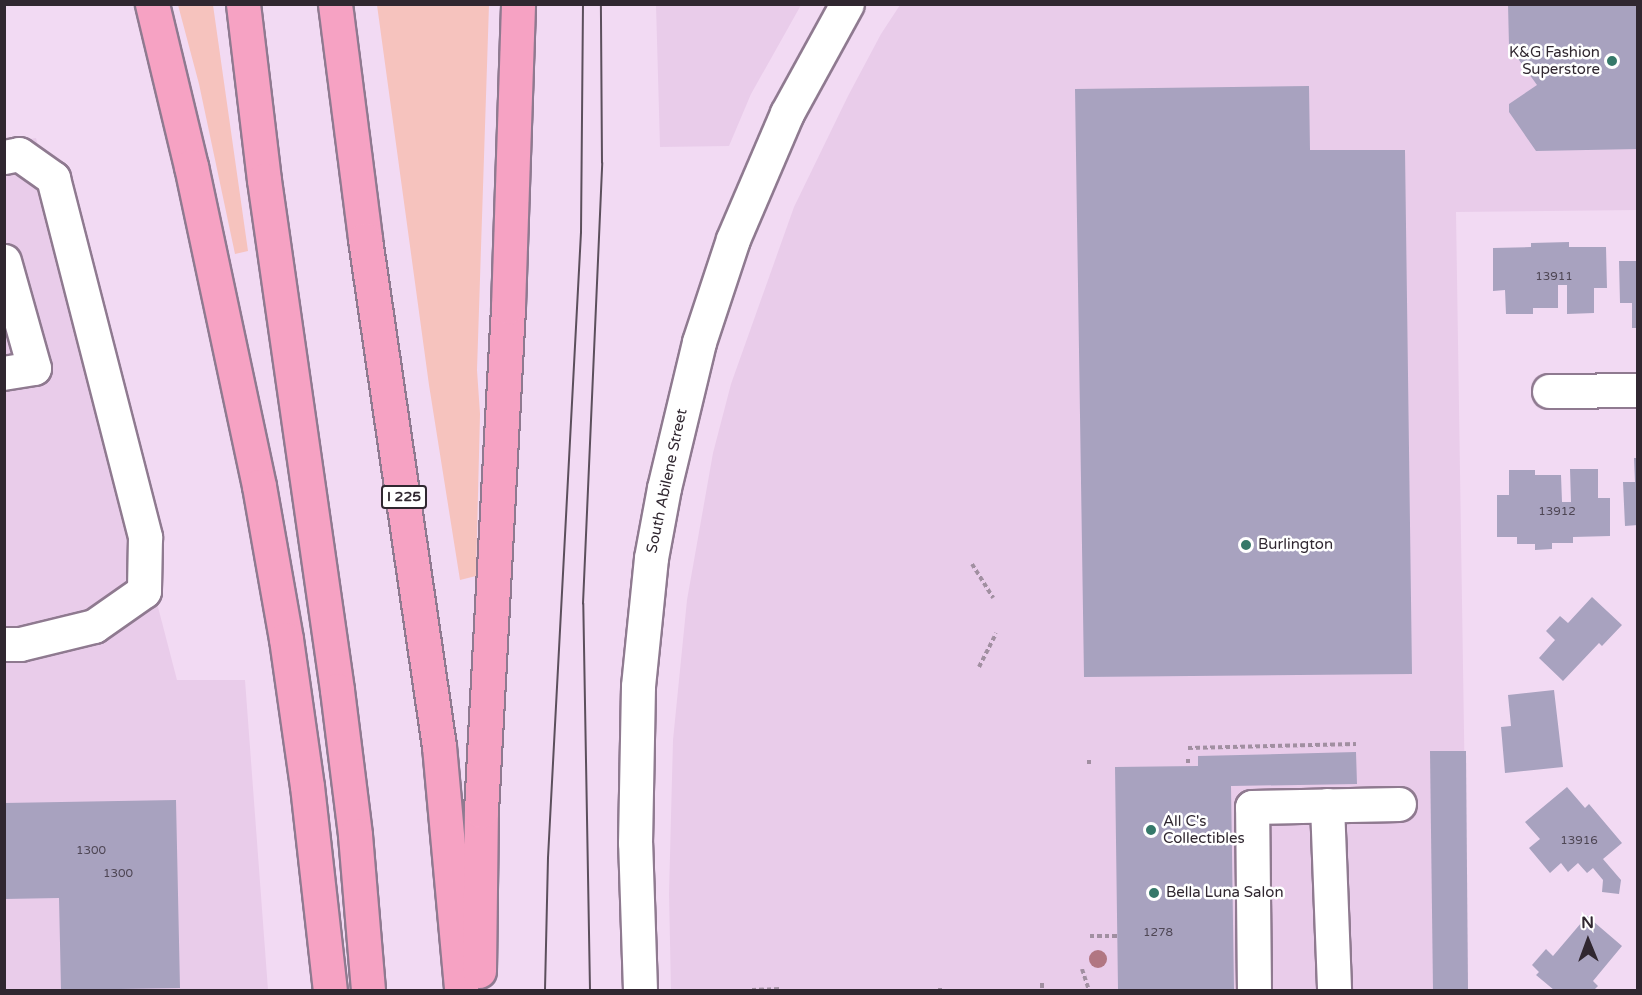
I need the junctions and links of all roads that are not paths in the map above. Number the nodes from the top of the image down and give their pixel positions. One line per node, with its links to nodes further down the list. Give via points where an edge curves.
1 (152, 4): 14 (highway, via 259,486 307,786)
2 (243, 4): 15 (highway, via 264,180 337,690 355,835)
3 (335, 4): 16 (highway, I 225, via 439,747)
4 (518, 4): 17 (highway, via 508,307 481,811)
5 (847, 4): 18 (street, South Abilene Street, via 787,113 733,240 694,360 664,488 651,558 638,686 635,843)
6 (4, 157): 11 (street, via 19,154 53,178 142,525 144,591 94,626 20,644)
7 (4, 261): 8 (street, via 34,368)
8 (4, 374)
9 (1638, 390): 10 (street)
10 (1549, 391)
11 (4, 644)
12 (1400, 804): 13 (street)
13 (1327, 805): 19 (street, via 1252,807); 20 (street)
14 (330, 990)
15 (368, 990)
16 (461, 990)
17 (478, 990)
18 (640, 990)
19 (1254, 990)
20 (1334, 990)

